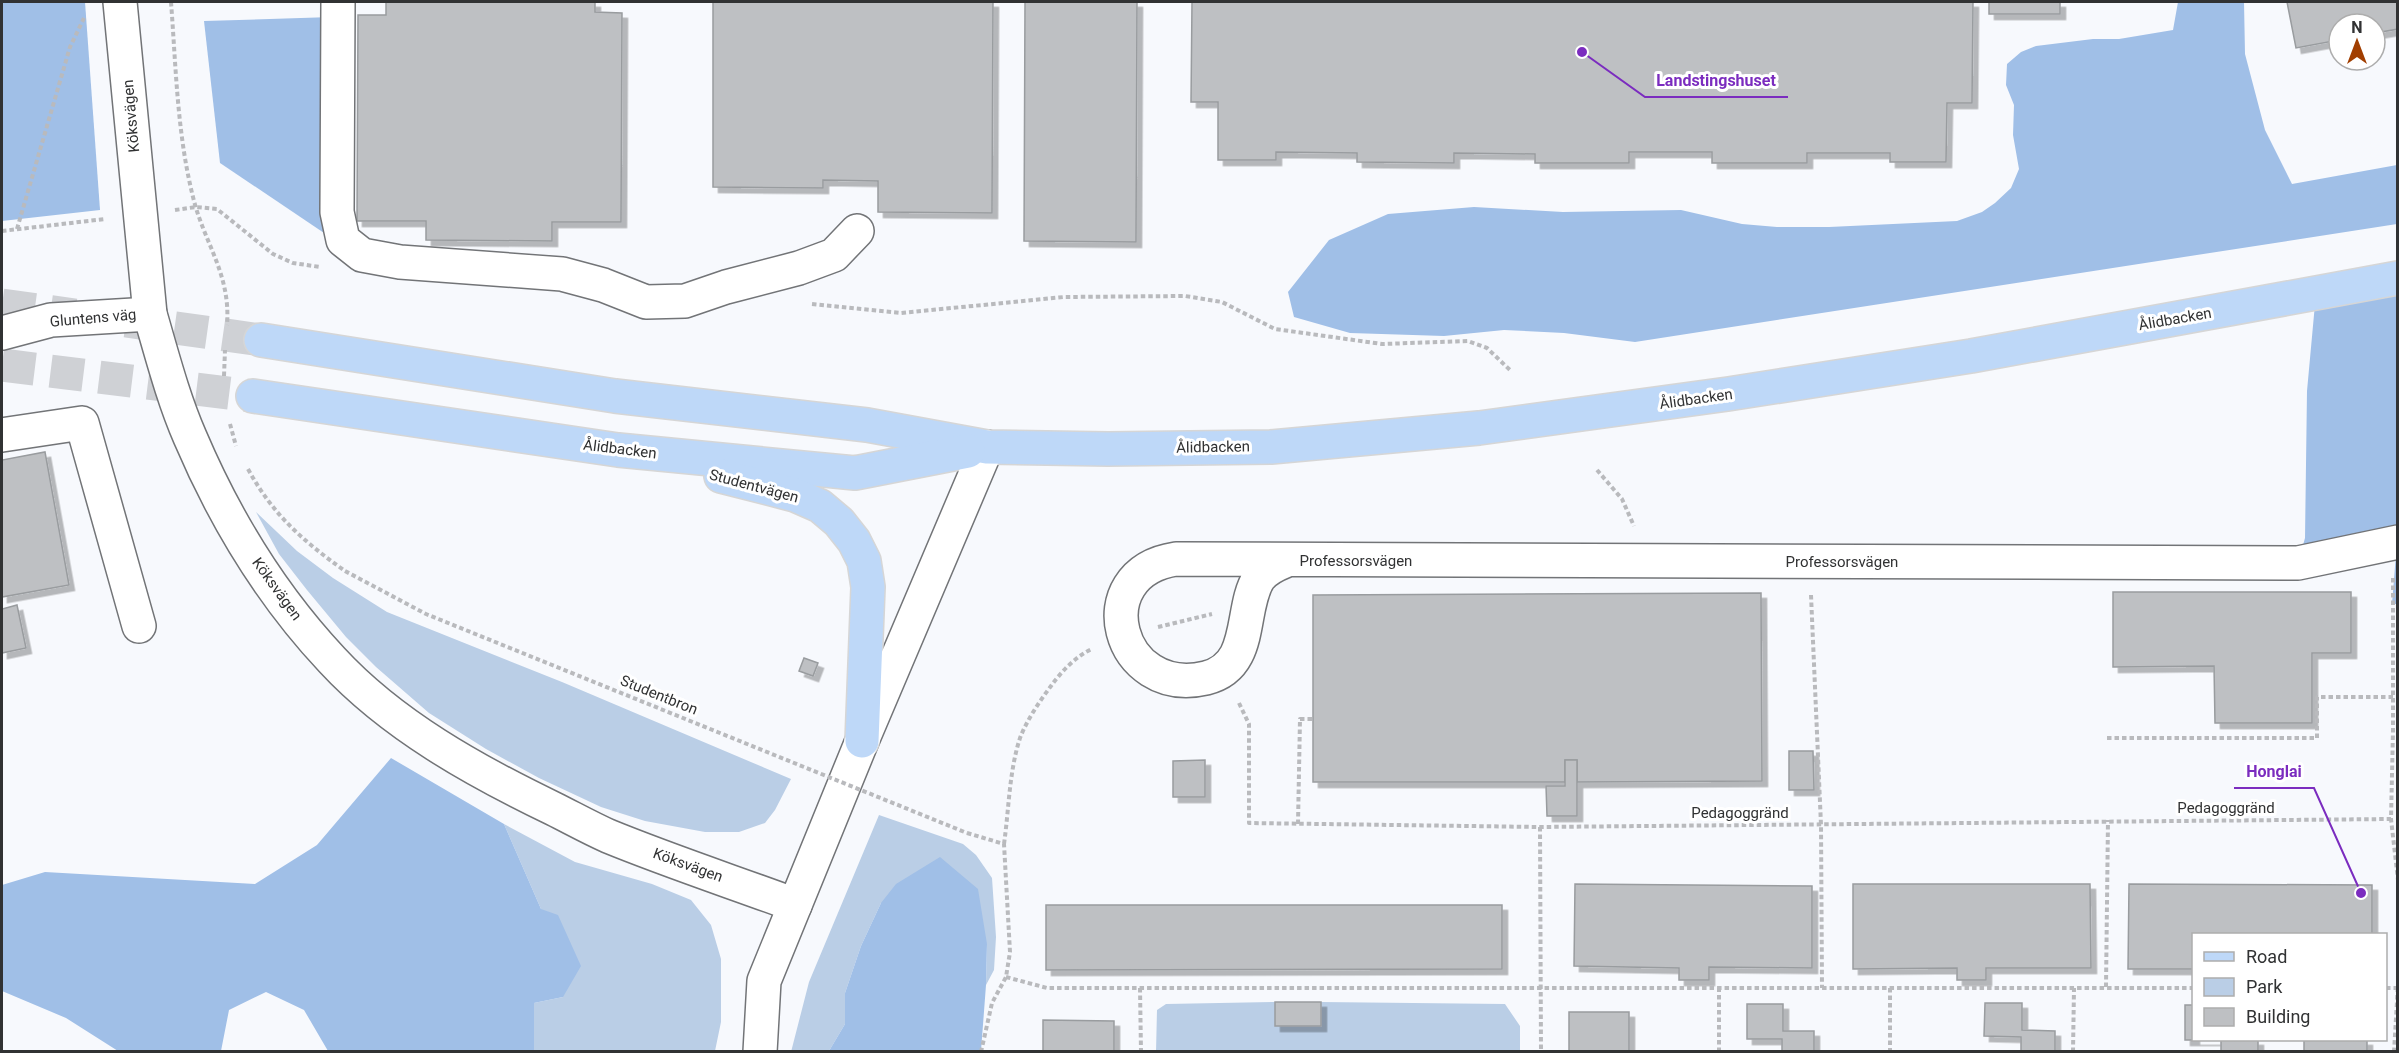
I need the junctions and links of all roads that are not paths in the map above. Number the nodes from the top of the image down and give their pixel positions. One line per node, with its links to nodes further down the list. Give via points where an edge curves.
1 (120, 2): 5 (street, Köksvägen)
2 (338, 2): 3 (street, via 337,212 343,240 362,255 400,262 562,273 646,302 685,301 834,255)
3 (857, 231)
4 (2397, 278): 10 (main road, Ålidbacken, via 1960,358 1479,428 1271,447)
5 (150, 314): 6 (street, Gluntens väg, via 51,320); 16 (street, Köksvägen, via 190,437 229,517 306,629 371,697 500,783 607,835)
6 (2, 333)
7 (261, 340): 10 (main road, Ålidbacken, via 615,396 867,425)
8 (253, 396): 11 (main road, Ålidbacken)
9 (2, 435): 14 (street, via 82,423)
10 (987, 447): 11 (main road, Ålidbacken, via 855,473); 15 (street, Studentvägen)
11 (618, 450): 15 (main road, Studentvägen, via 795,495 820,506 839,522 864,561 868,587)
12 (2397, 542): 13 (street, Professorsvägen, via 2298,563)
13 (1285, 561): 13 (street, Professorsvägen, via 1269,568 1259,579 1240,648 1222,671 1195,680 1165,677 1135,659 1120,621 1121,605 1137,576 1153,566 1176,560)
14 (139, 626)
15 (862, 741): 16 (street, Studentvägen)
16 (795, 905): 17 (street, Studentvägen, via 764,981)
17 (760, 1052)

